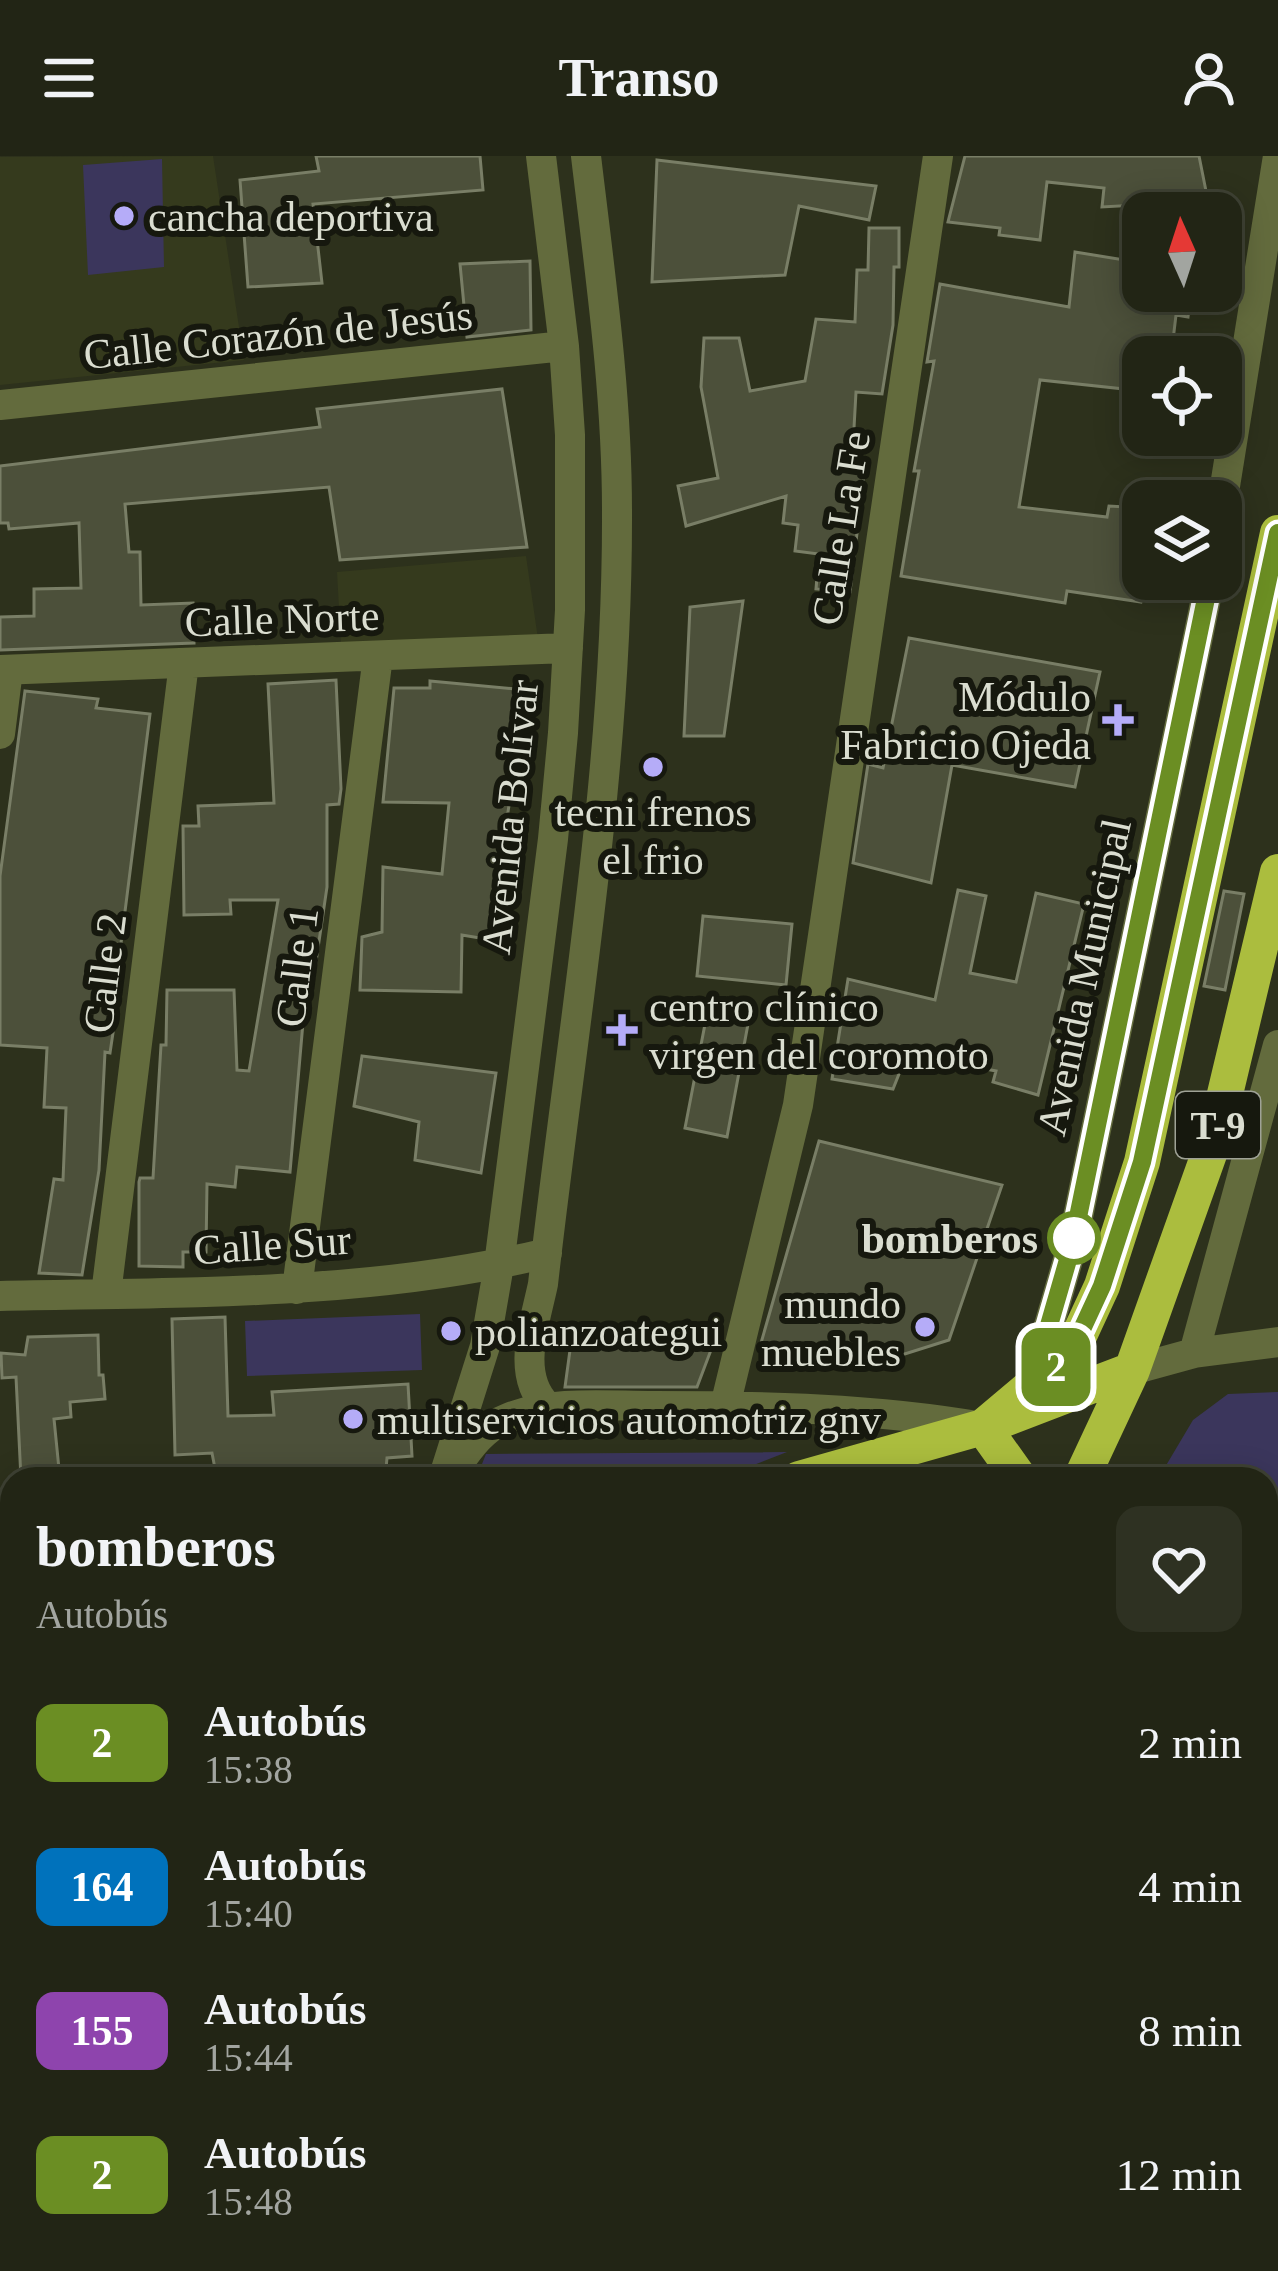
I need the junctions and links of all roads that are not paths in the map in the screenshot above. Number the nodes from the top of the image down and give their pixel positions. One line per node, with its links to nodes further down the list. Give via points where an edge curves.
1 (541, 156): 5 (street, Avenida Bolívar)
2 (586, 156): 17 (street, Avenida Bolívar, via 615,434 616,610 598,838)
3 (938, 156): 27 (street, Calle La Fe, via 798,1105)
4 (1278, 156): 7 (street)
5 (564, 346): 6 (street, Calle Corazón de Jesús); 10 (street, Avenida Bolívar)
6 (0, 405)
7 (1226, 480)
8 (1278, 533): 25 (highway, T-9, via 1142,1162 1071,1353)
9 (1206, 600): 25 (street, Avenida Municipal, via 1072,1246)
10 (568, 648): 11 (street, Calle Norte); 18 (street, Avenida Bolívar, via 553,838)
11 (378, 656): 12 (street, Calle Norte); 19 (street, Calle 1)
12 (184, 663): 13 (street, Calle Norte); 20 (street, Calle 2)
13 (4, 670): 14 (street)
14 (0, 734)
15 (1278, 872): 24 (highway, T-9, via 1214,1140)
16 (1278, 1045): 23 (street, T-9)
17 (547, 1253): 18 (street, Calle Sur); 26 (street, Avenida Bolívar, via 530,1361 536,1395)
18 (499, 1264): 19 (street, Calle Sur); 30 (street, Avenida Bolívar, via 485,1346)
19 (297, 1289): 20 (street, Calle Sur)
20 (106, 1294): 21 (street, Calle Sur)
21 (0, 1296)
22 (1278, 1342): 23 (street)
23 (1194, 1353): 24 (street)
24 (1132, 1370): 28 (highway, T-9); 35 (highway, T-9)
25 (1030, 1391): 28 (highway, T-9)
26 (547, 1406): 27 (street); 31 (street, via 503,1419)
27 (725, 1406): 28 (street, via 903,1413)
28 (983, 1427): 29 (highway, T-9); 34 (highway)
29 (851, 1464): 32 (highway, T-9); 33 (highway)
30 (449, 1467)
31 (454, 1467)
32 (841, 1467)
33 (858, 1467)
34 (1011, 1467)
35 (1087, 1467)

